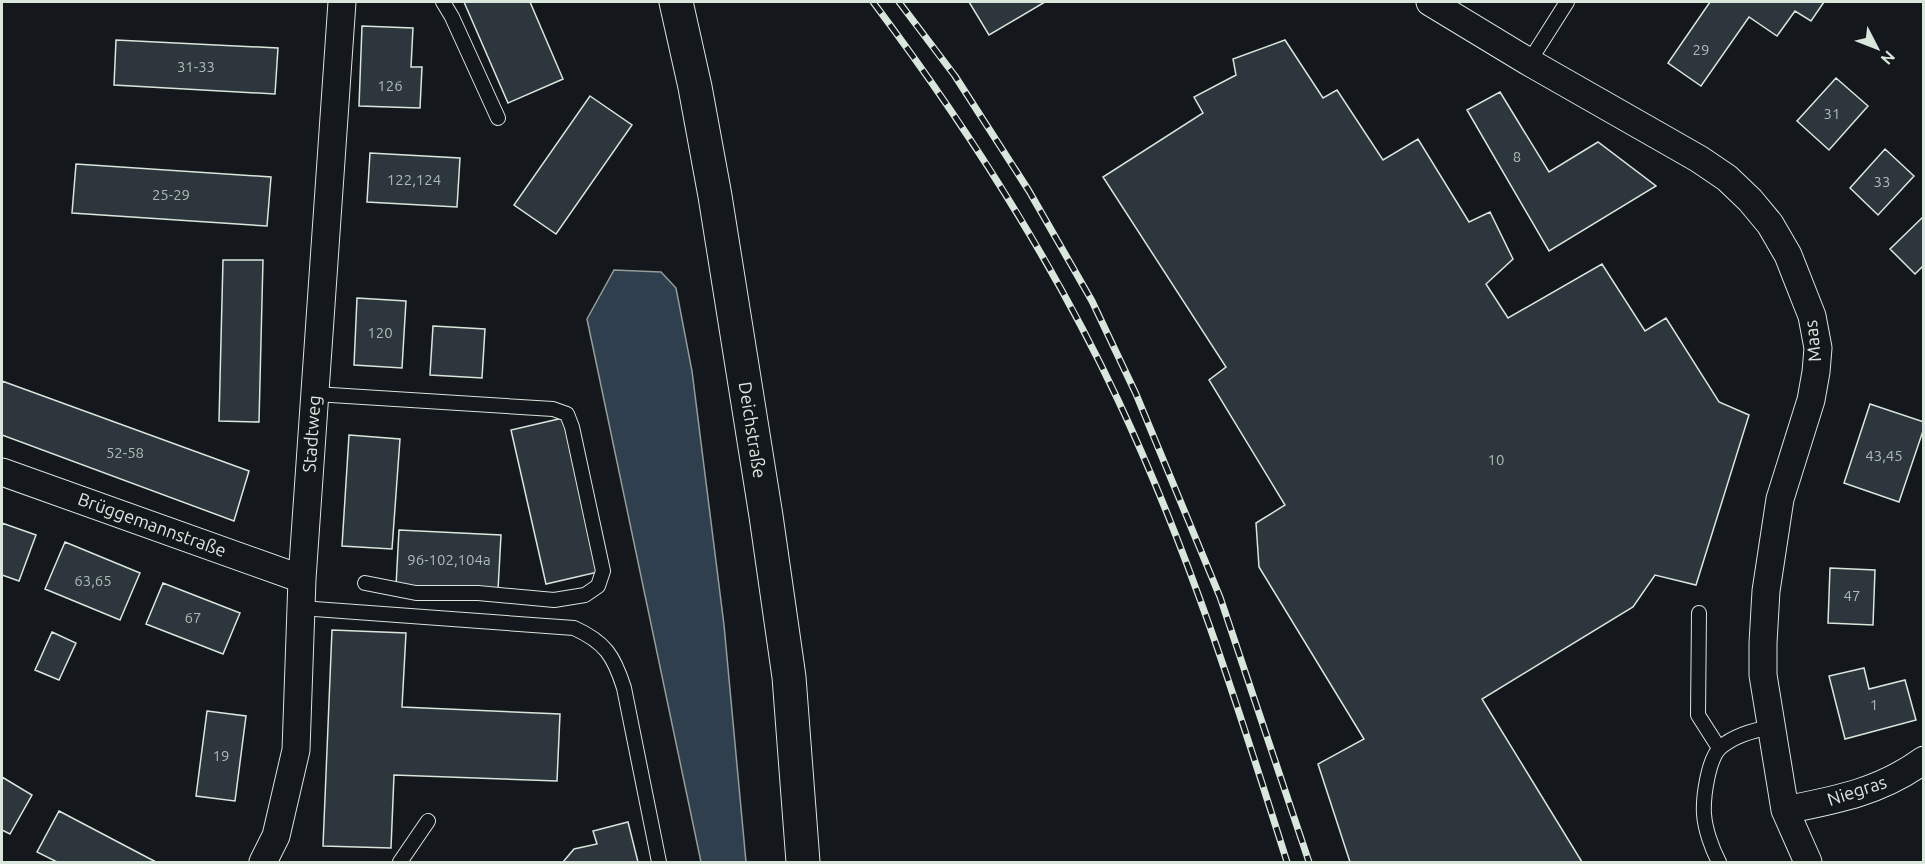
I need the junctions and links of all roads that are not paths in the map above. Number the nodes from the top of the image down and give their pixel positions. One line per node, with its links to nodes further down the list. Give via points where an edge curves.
1 (342, 2): 8 (street, Stadtweg)
2 (442, 2): 7 (lane)
3 (676, 2): 22 (main road, Deichstraße, via 715,196 766,516 789,677)
4 (1430, 2): 6 (street, Maas)
5 (1567, 2): 6 (lane)
6 (1529, 62): 14 (street, Maas, via 1727,178 1770,224 1801,285 1818,348 1811,400 1780,499 1767,591 1763,675)
7 (498, 118)
8 (315, 394): 10 (street, Stadtweg); 11 (lane, via 553,409 567,414 572,427 603,571 598,586 585,595 554,600 478,593 416,593)
9 (2, 472): 10 (street, Brüggemannstraße)
10 (302, 579): 12 (street, Stadtweg)
11 (365, 584)
12 (301, 608): 19 (street, Stadtweg, via 296,750 276,836); 21 (lane, via 574,628 591,636 617,665 624,688)
13 (1699, 613): 15 (lane, via 1698,715)
14 (1772, 727): 15 (lane, via 1749,731); 17 (street, Maas)
15 (1719, 748): 23 (lane, via 1708,773 1704,814)
16 (1923, 760): 17 (street, Niegras, via 1875,788)
17 (1785, 810): 24 (street, Maas)
18 (428, 821): 20 (lane)
19 (263, 862)
20 (400, 862)
21 (659, 862)
22 (802, 862)
23 (1719, 862)
24 (1808, 862)

